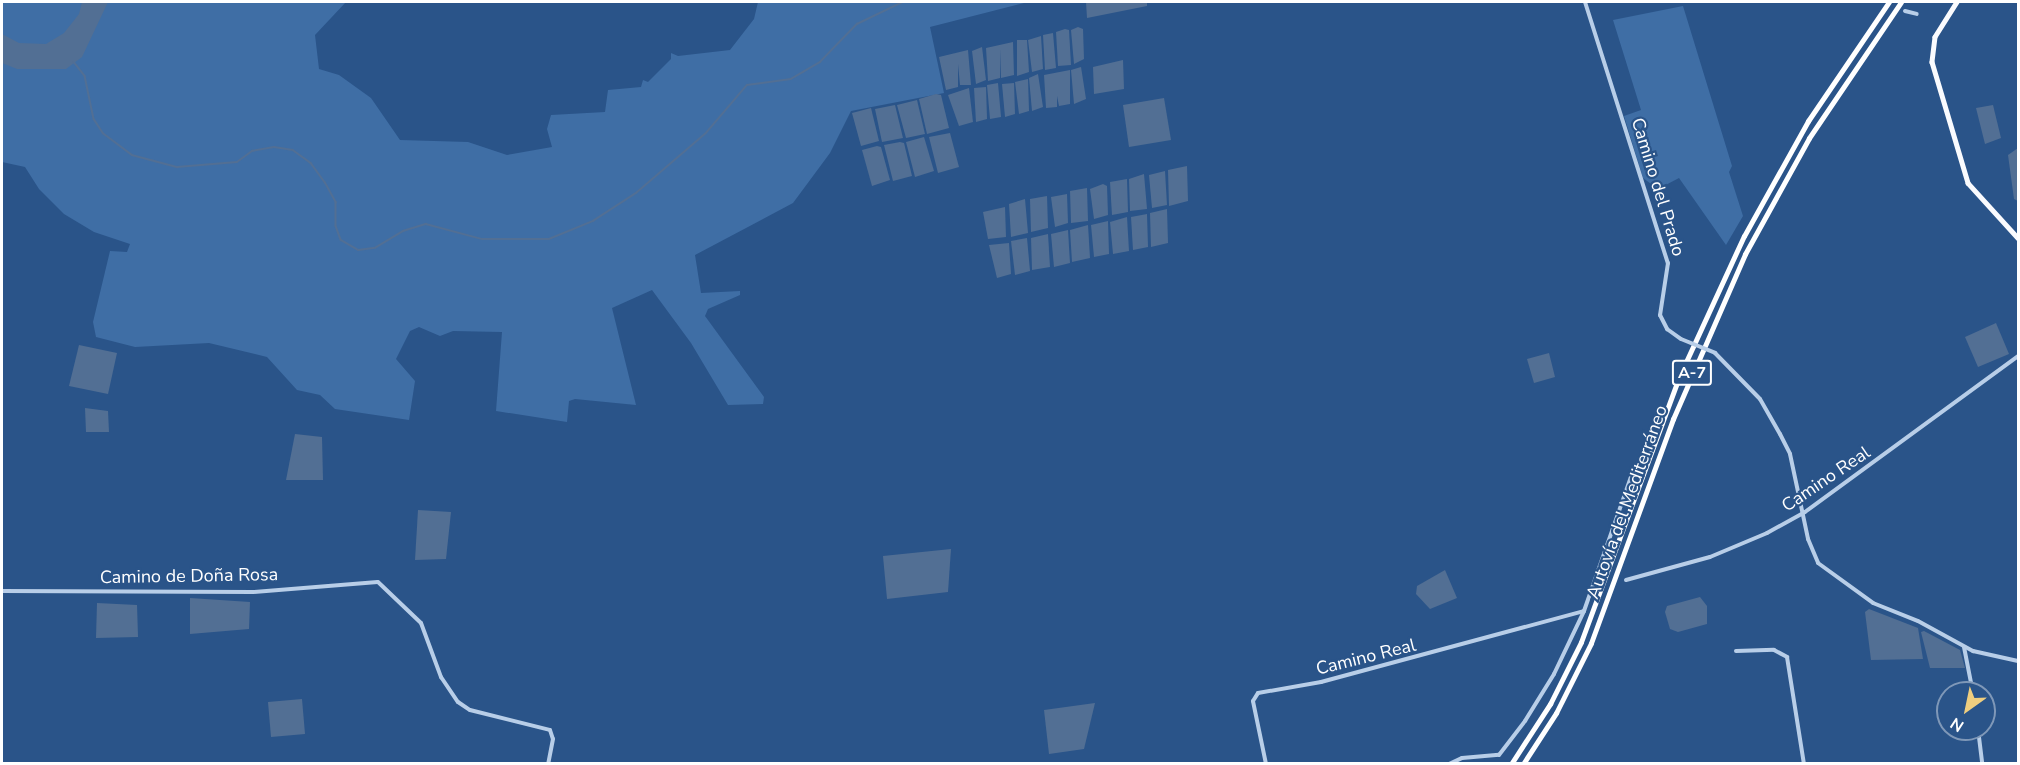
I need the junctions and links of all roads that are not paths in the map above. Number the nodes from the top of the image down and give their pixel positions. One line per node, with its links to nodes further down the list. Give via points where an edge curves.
1 (1585, 2): 10 (street, Camino del Prado, bridge, via 1668,263 1660,315 1666,329 1715,353 1760,399 1790,454)
2 (1889, 2): 22 (highway, Autovía del Mediterráneo / A-7, via 1808,122 1744,236 1679,377 1581,642 1545,713)
3 (1901, 2): 23 (highway, Autovía del Mediterráneo / A-7, via 1809,138 1745,254 1673,419 1591,644 1556,713)
4 (1957, 2): 7 (main road, via 1935,37 1932,62 1968,183)
5 (1905, 11): 6 (street)
6 (1917, 14)
7 (2019, 238)
8 (2019, 356): 10 (street, Camino Real)
9 (1634, 468): 13 (street)
10 (1805, 512): 11 (street, Camino Real, via 1710,557); 14 (street, Camino del Prado, via 1814,558 1825,570 1873,603)
11 (1626, 580)
12 (2, 591): 19 (street, Camino de Doña Rosa, via 254,592 378,582 421,623 441,677 458,702 470,710 545,728 553,734)
13 (1584, 611): 20 (street, Camino Real, via 1321,682 1258,693 1253,701); 21 (street, via 1554,674 1503,752)
14 (1964, 646): 16 (street, Camino del Prado); 17 (street)
15 (1736, 651): 24 (street, via 1774,650 1787,657)
16 (2019, 661)
17 (1971, 681)
18 (1979, 741): 25 (street)
19 (548, 764)
20 (1266, 764)
21 (1449, 764)
22 (1511, 764)
23 (1523, 764)
24 (1804, 764)
25 (1982, 764)

